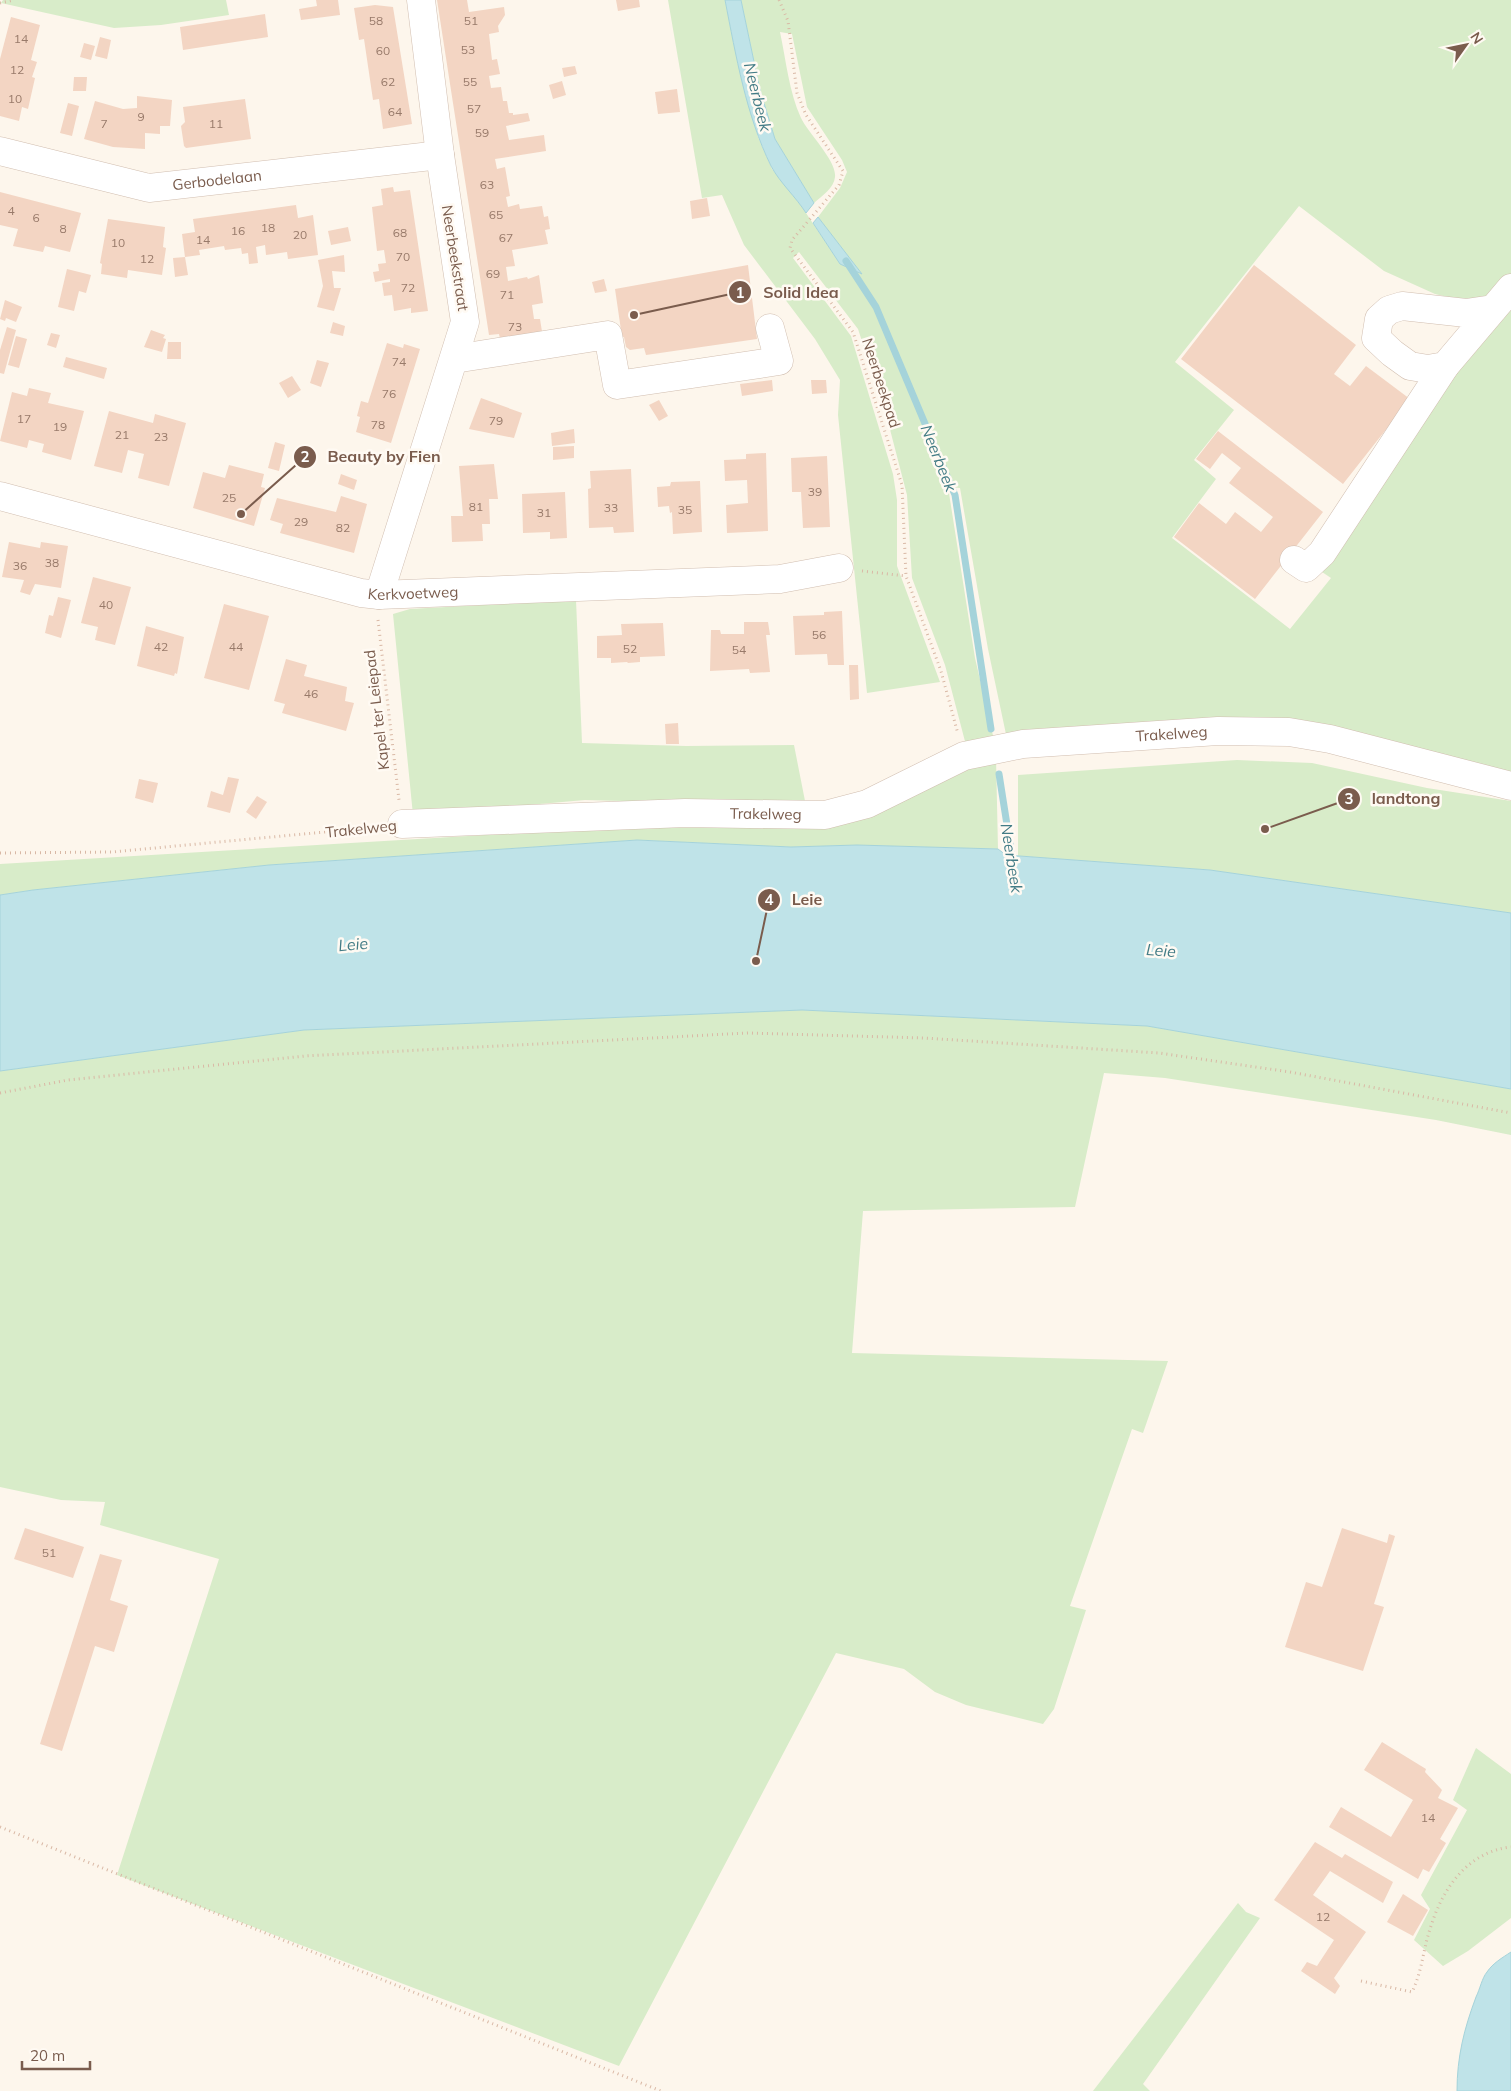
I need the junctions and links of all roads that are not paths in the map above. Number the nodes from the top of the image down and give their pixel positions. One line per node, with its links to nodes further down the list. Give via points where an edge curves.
1 (421, 0): 3 (street, Neerbeekstraat)
2 (0, 151): 3 (street, Gerbodelaan, via 149,188)
3 (440, 155): 7 (street, Neerbeekstraat, via 465,322)
4 (1511, 288): 5 (street)
5 (1493, 309): 8 (street); 8 (street, via 1466,313 1402,306 1389,310 1379,319 1376,338 1392,354 1410,366 1428,369)
6 (770, 328): 7 (street, via 779,361 617,385 608,335)
7 (454, 359): 12 (street, Neerbeekstraat)
8 (1445, 366): 10 (street, via 1322,553 1306,568)
9 (0, 496): 12 (street, Kerkvoetweg, via 361,592)
10 (1294, 560)
11 (839, 568): 12 (street, Kerkvoetweg, via 780,578)
12 (379, 594)
13 (1511, 786): 14 (street, Trakelweg, via 1330,739 1289,732 1218,731 1023,744 964,756 867,804 825,815 685,813)
14 (402, 824)

